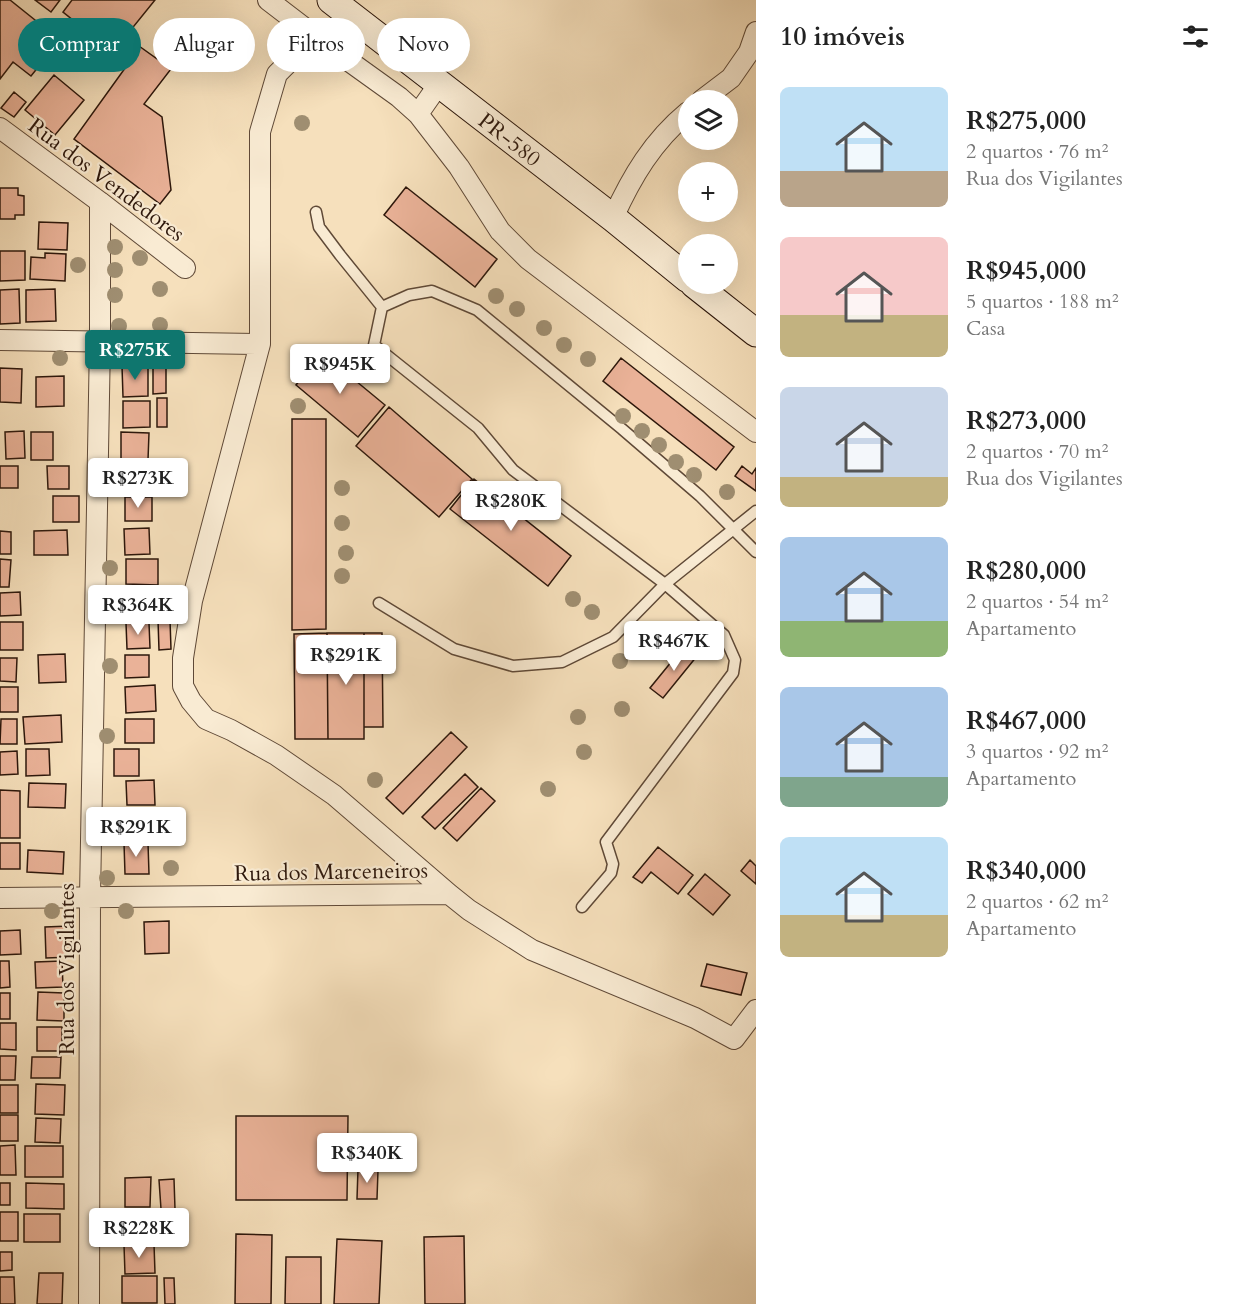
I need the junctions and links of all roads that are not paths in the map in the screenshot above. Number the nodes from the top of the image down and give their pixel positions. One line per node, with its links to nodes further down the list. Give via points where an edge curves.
1 (268, 0): 3 (street)
2 (332, 0): 7 (main road, PR-580 / PR-580)
3 (291, 18)
4 (756, 32): 8 (street, via 749,52 732,78)
5 (279, 72): 22 (street, via 260,132)
6 (364, 72): 9 (street)
7 (439, 84): 9 (street); 14 (main road, PR-580 / PR-580)
8 (716, 90)
9 (417, 114): 23 (street, via 459,167 500,231 528,259)
10 (678, 120): 14 (street, via 647,154)
11 (0, 128): 12 (street, Rua dos Vendedores)
12 (100, 201): 15 (street, Rua dos Vendedores); 21 (street, Rua dos Vigilantes)
13 (316, 212): 18 (lane, via 319,227)
14 (613, 218): 16 (main road, PR-580 / PR-580)
15 (185, 268)
16 (678, 271)
17 (707, 294): 19 (main road)
18 (382, 307): 25 (lane, via 409,295 432,291 477,310 700,496); 27 (lane, via 374,345 478,428 513,470)
19 (756, 333)
20 (0, 340): 21 (street)
21 (100, 341): 22 (street); 30 (street, Rua dos Vigilantes)
22 (260, 344): 29 (street, via 192,601 183,686 206,719 276,755 334,795)
23 (756, 432)
24 (756, 511): 25 (lane)
25 (733, 530): 26 (lane); 27 (lane)
26 (756, 552)
27 (665, 584): 28 (lane, via 613,637 562,662 513,666 454,649); 32 (lane, via 724,635 735,660 733,673 606,842 613,864 611,873)
28 (379, 603)
29 (448, 894): 30 (street, Rua dos Marceneiros); 33 (street, Rua dos Marceneiros, via 532,950 695,1018 734,1039)
30 (90, 897): 31 (street, Rua dos Marceneiros); 34 (street, Rua dos Vigilantes)
31 (0, 898)
32 (582, 907)
33 (756, 1010)
34 (89, 1304)

